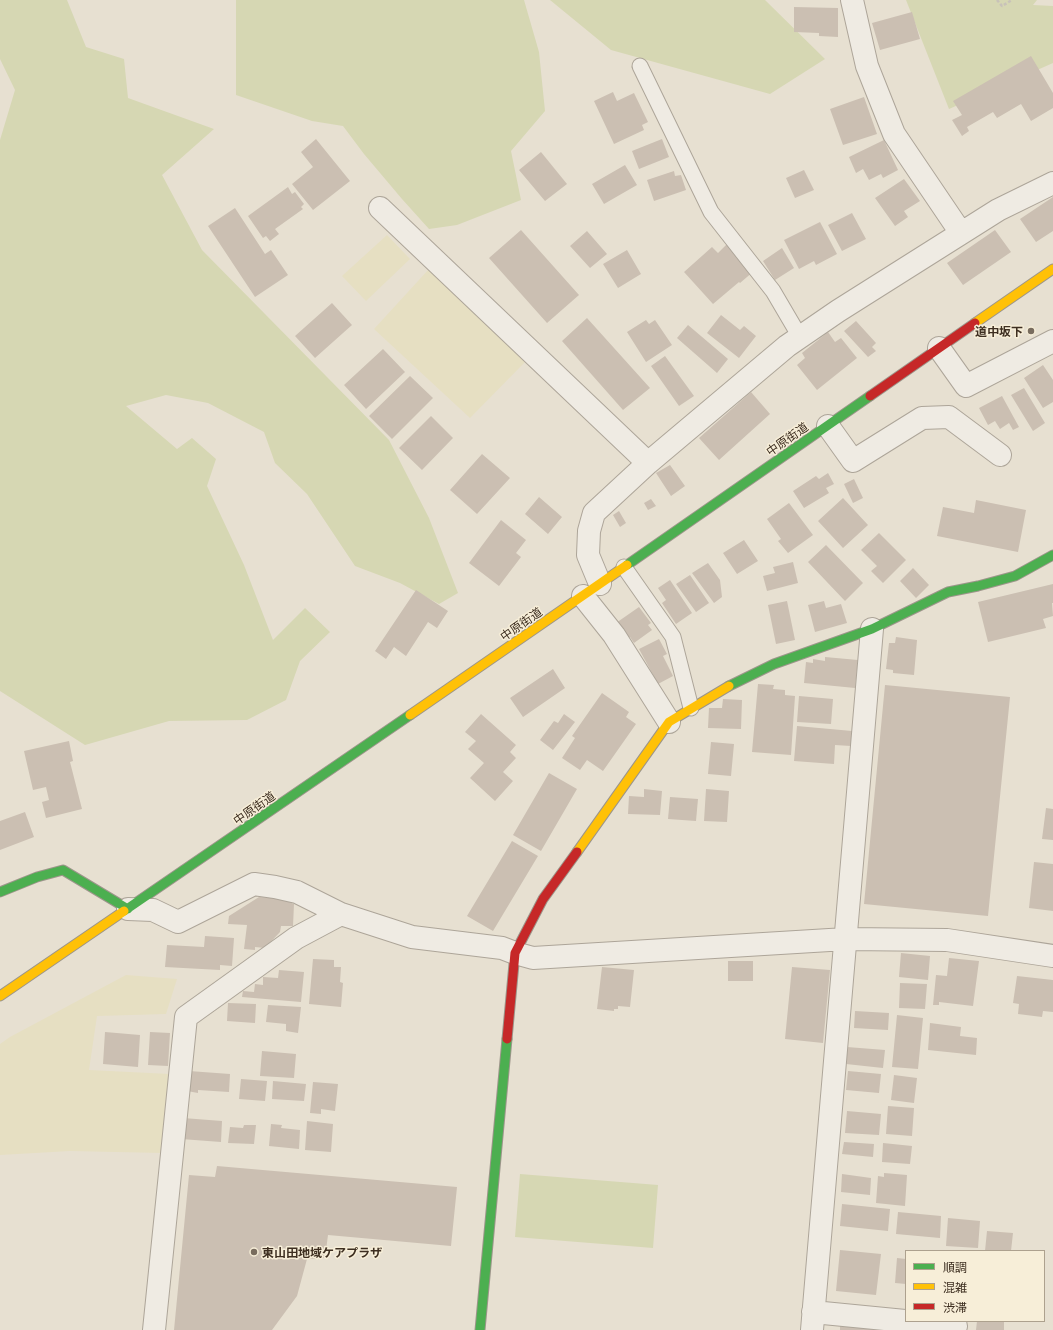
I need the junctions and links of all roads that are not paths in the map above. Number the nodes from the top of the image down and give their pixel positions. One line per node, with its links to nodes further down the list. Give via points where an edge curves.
1 (852, 0): 5 (street, via 867,66 894,134)
2 (640, 66): 7 (lane, via 711,212 773,291)
3 (1053, 183): 5 (street, via 998,210)
4 (380, 208): 12 (street)
5 (961, 233): 7 (street)
6 (1053, 269): 9 (main road, 中原街道)
7 (800, 337): 12 (street)
8 (1053, 341): 9 (street, via 966,386)
9 (939, 348): 10 (main road, 中原街道)
10 (828, 426): 11 (street, via 853,461 922,418 949,417); 14 (main road, 中原街道)
11 (1000, 455)
12 (648, 463): 15 (street, via 594,513 589,531 588,555)
13 (1053, 555): 16 (main road, via 1015,576 948,592)
14 (624, 567): 15 (main road, 中原街道); 17 (lane, via 673,636)
15 (591, 590): 18 (street, via 614,635); 20 (main road, 中原街道)
16 (872, 629): 17 (main road, via 774,664 730,684); 22 (street)
17 (691, 708): 18 (main road)
18 (669, 722): 23 (main road, via 543,899)
19 (0, 892): 20 (main road, via 63,870)
20 (128, 909): 21 (street, via 153,910 178,922 254,884 297,892); 25 (main road, 中原街道)
21 (341, 914): 23 (street, via 412,937 502,948); 28 (street, via 296,938 186,1017)
22 (846, 939): 23 (street, via 533,958); 24 (street, via 947,940); 26 (street)
23 (515, 953): 29 (main road)
24 (1053, 956)
25 (0, 996)
26 (812, 1321): 27 (street)
27 (956, 1326)
28 (154, 1330)
29 (480, 1330)

